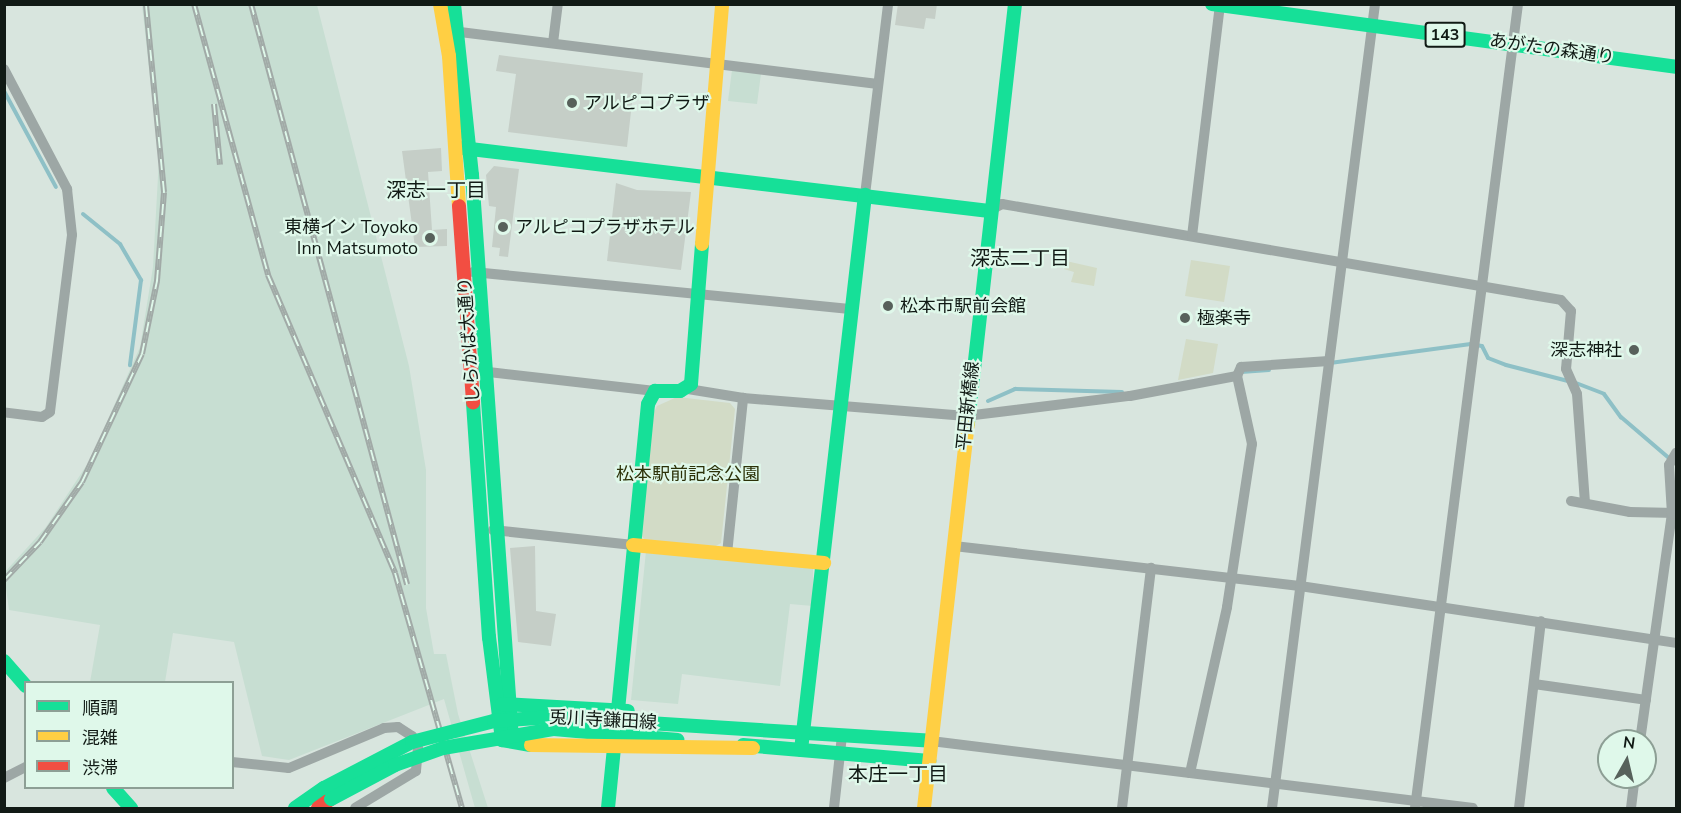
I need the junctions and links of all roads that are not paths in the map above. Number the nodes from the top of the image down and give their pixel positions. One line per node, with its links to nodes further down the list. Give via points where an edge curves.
1 (440, 4): 19 (main road, しらかば大通り)
2 (454, 4): 11 (main road, しらかば大通り)
3 (558, 4): 13 (street)
4 (722, 4): 15 (main road)
5 (888, 4): 18 (street)
6 (1015, 4): 22 (main road, 平田新橋線)
7 (1309, 4): 10 (main road, あがたの森通り / 143)
8 (1518, 4): 12 (street)
9 (1217, 5): 10 (main road, あがたの森通り / 143); 23 (street)
10 (1374, 14): 12 (main road, あがたの森通り / 143); 24 (street)
11 (460, 33): 13 (street); 19 (main road, しらかば大通り)
12 (1514, 37): 14 (main road, あがたの森通り / 143); 16 (main road, あがたの森通り / 143); 27 (street)
13 (553, 43): 15 (street)
14 (1677, 54)
15 (718, 64): 18 (street); 20 (main road)
16 (1677, 67)
17 (4, 69): 38 (street, via 67,189 72,235 50,412 42,417)
18 (878, 84): 21 (street)
19 (463, 148): 20 (main road); 25 (main road, しらかば大通り); 26 (main road, しらかば大通り)
20 (707, 177): 21 (main road); 28 (main road)
21 (865, 195): 22 (main road); 29 (main road)
22 (989, 211): 23 (street, via 1002,204); 39 (main road, 平田新橋線)
23 (1192, 236): 24 (street)
24 (1342, 263): 27 (street); 30 (street)
25 (464, 271): 26 (street); 31 (main road, しらかば大通り)
26 (480, 273): 28 (street); 32 (main road, しらかば大通り)
27 (1483, 286): 42 (street, via 1561,300 1568,305); 53 (street)
28 (699, 295): 29 (street); 34 (main road)
29 (852, 309): 37 (main road)
30 (1329, 364): 33 (street); 52 (street)
31 (471, 370): 32 (street); 44 (main road, しらかば大通り)
32 (487, 371): 35 (street); 45 (main road, しらかば大通り)
33 (1238, 374): 39 (street, via 1130,396); 51 (street, via 1252,444)
34 (688, 389): 35 (main road); 36 (street)
35 (655, 391): 46 (main road, via 648,404)
36 (743, 398): 37 (street); 48 (street)
37 (841, 406): 39 (street); 49 (main road)
38 (4, 412)
39 (966, 416): 47 (main road, 平田新橋線)
40 (1673, 458): 43 (street)
41 (1571, 501): 42 (street)
42 (1585, 503): 43 (street)
43 (1674, 514): 55 (street)
44 (482, 525): 45 (street); 62 (main road, しらかば大通り)
45 (499, 532): 46 (street); 61 (main road, しらかば大通り)
46 (633, 545): 48 (main road); 63 (main road)
47 (954, 546): 50 (street); 69 (main road, 平田新橋線)
48 (728, 554): 49 (main road)
49 (824, 563): 67 (main road)
50 (1151, 568): 51 (street); 76 (street)
51 (1232, 578): 52 (street); 78 (street)
52 (1300, 586): 53 (street); 80 (street)
53 (1440, 606): 54 (street); 84 (street)
54 (1541, 621): 55 (street); 59 (street)
55 (1654, 641): 56 (street); 60 (street)
56 (1677, 643)
57 (4, 661): 58 (main road)
58 (24, 684)
59 (1534, 684): 60 (street); 95 (street)
60 (1646, 700): 66 (street)
61 (510, 703): 62 (main road); 63 (main road); 71 (main road, しらかば大通り, via 512,738 607,742)
62 (495, 704): 71 (main road, しらかば大通り, via 507,744)
63 (618, 710): 65 (main road)
64 (554, 723): 65 (main road, 兎川寺鎌田線); 70 (main road, 兎川寺鎌田線); 83 (main road, 兎川寺鎌田線, bridge, via 431,752)
65 (746, 728): 67 (main road, 兎川寺鎌田線)
66 (1642, 729)
67 (805, 732): 68 (main road, 兎川寺鎌田線); 72 (main road)
68 (842, 735): 69 (main road, 兎川寺鎌田線); 73 (street)
69 (931, 741): 74 (main road, 平田新橋線); 76 (street)
70 (753, 747): 71 (main road); 72 (main road, 兎川寺鎌田線)
71 (614, 748): 89 (main road)
72 (801, 750): 73 (main road, 兎川寺鎌田線)
73 (841, 754): 74 (main road, 兎川寺鎌田線); 90 (street)
74 (929, 761): 91 (main road, 平田新橋線)
75 (234, 762): 88 (street, via 290,768 384,728 398,727 412,736 418,748 416,771)
76 (1129, 765): 78 (street); 92 (street)
77 (24, 767): 79 (street)
78 (1190, 773): 80 (street)
79 (4, 778)
80 (1274, 784): 84 (street); 93 (street)
81 (114, 789): 85 (main road)
82 (1633, 789): 96 (street)
83 (327, 793): 86 (main road, 兎川寺鎌田線); 87 (main road, 兎川寺鎌田線)
84 (1415, 805): 94 (street)
85 (131, 808)
86 (295, 808)
87 (318, 808)
88 (355, 808)
89 (608, 808)
90 (834, 808)
91 (924, 808)
92 (1122, 808)
93 (1272, 808)
94 (1472, 808)
95 (1519, 808)
96 (1631, 808)

